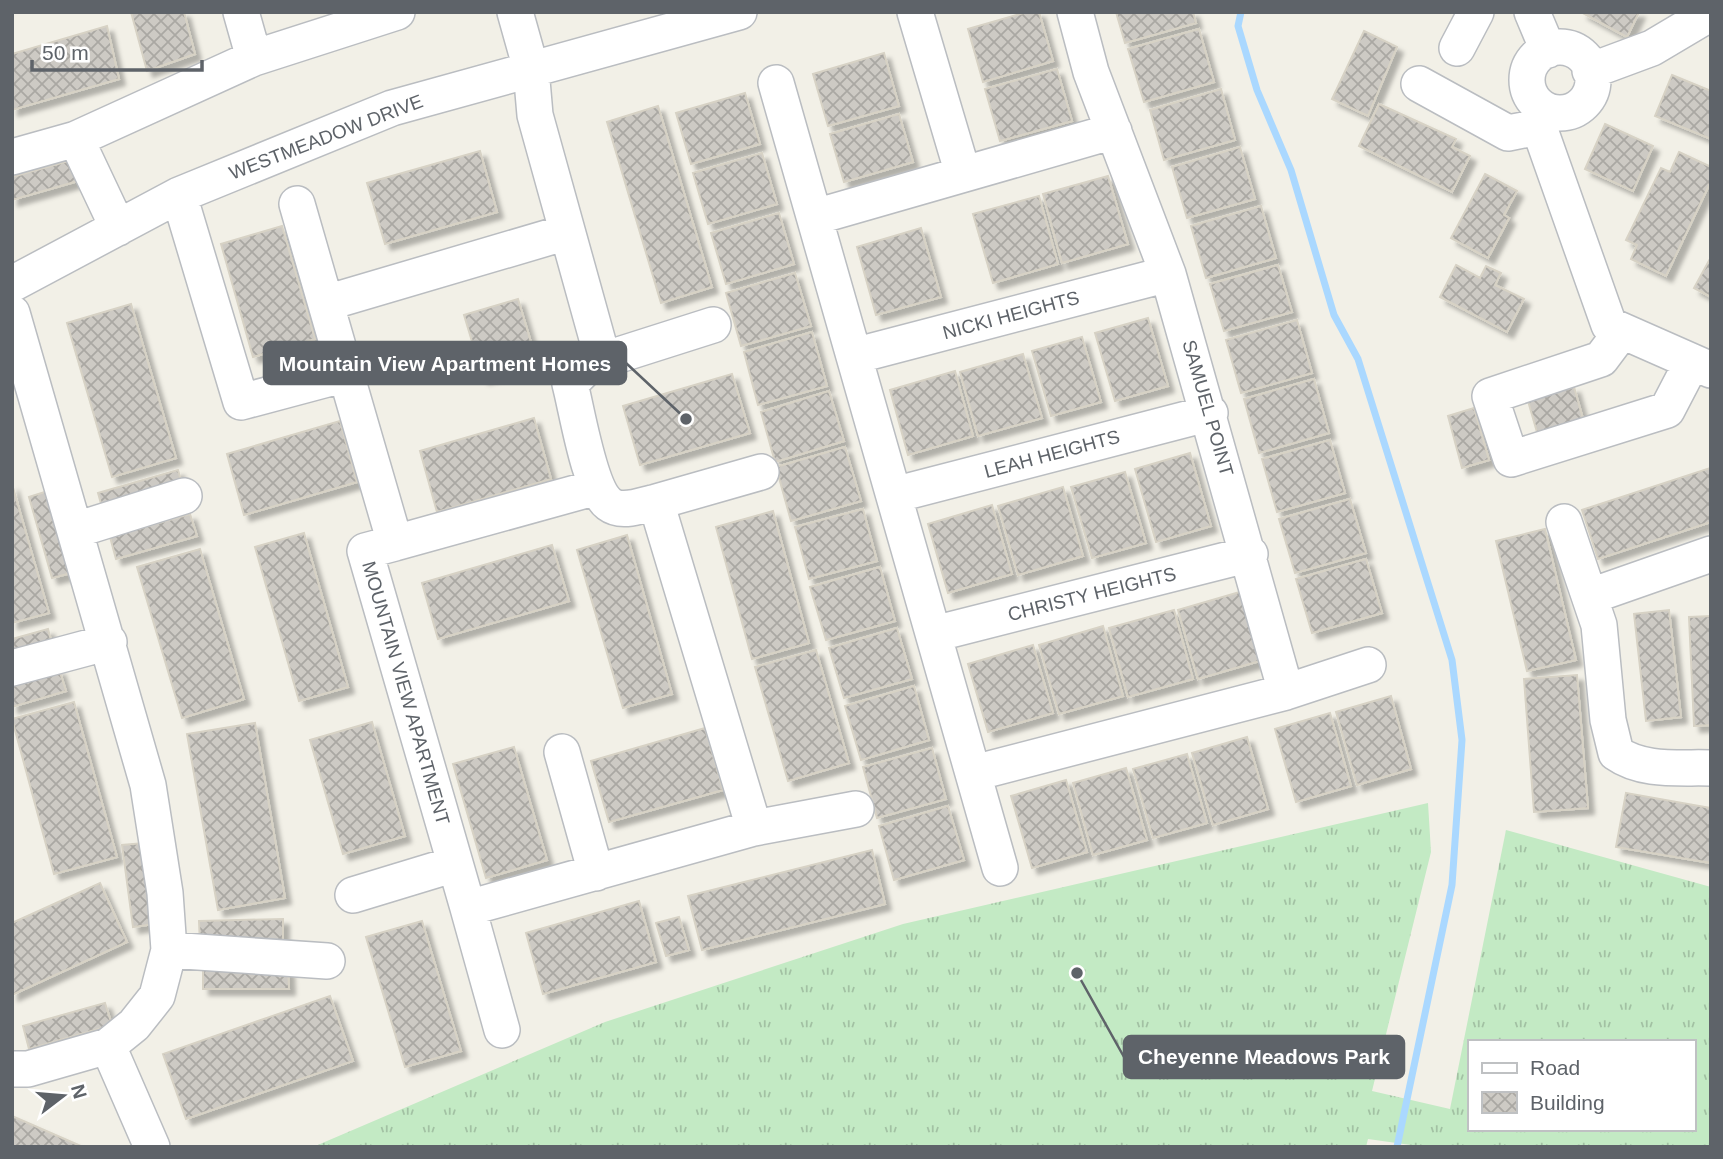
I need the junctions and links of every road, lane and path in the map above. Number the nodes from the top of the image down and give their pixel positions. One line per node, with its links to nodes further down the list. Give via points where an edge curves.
1 (240, 12): 12 (street)
2 (397, 12): 12 (street)
3 (515, 12): 13 (street)
4 (739, 12): 13 (street, WESTMEADOW DRIVE)
5 (915, 12): 21 (street)
6 (1075, 12): 18 (street, SAMUEL POINT)
7 (1476, 12): 10 (street)
8 (1532, 12): 11 (street)
9 (1711, 13): 14 (street, via 1653,48)
10 (1457, 48)
11 (1548, 50): 14 (street, via 1574,50); 17 (street, via 1534,59 1527,79)
12 (254, 58): 19 (street)
13 (531, 69): 22 (street, WESTMEADOW DRIVE, via 392,108); 26 (street, via 535,115)
14 (1590, 71): 17 (street, via 1592,87 1581,105)
15 (776, 83): 24 (street)
16 (1419, 84): 17 (street, via 1508,133)
17 (1542, 118): 32 (street, via 1609,325)
18 (1114, 131): 21 (street); 27 (street, SAMUEL POINT)
19 (76, 139): 20 (street); 25 (street)
20 (12, 157)
21 (963, 174): 24 (street)
22 (179, 195): 25 (street, WESTMEADOW DRIVE); 36 (street, via 241,402)
23 (297, 204): 29 (street, MOUNTAIN VIEW APARTMENT)
24 (815, 217): 33 (street)
25 (118, 228): 28 (street, WESTMEADOW DRIVE)
26 (567, 232): 29 (street); 34 (street)
27 (1168, 274): 33 (street, NICKI HEIGHTS); 38 (street, SAMUEL POINT)
28 (12, 284)
29 (326, 303): 36 (street, MOUNTAIN VIEW APARTMENT)
30 (12, 313): 37 (street)
31 (713, 325): 34 (street)
32 (1622, 331): 35 (street); 35 (street, via 1601,359 1490,396 1511,459 1667,411)
33 (855, 356): 41 (street)
34 (603, 360): 40 (street, via 570,384)
35 (1701, 366)
36 (346, 374): 46 (street, MOUNTAIN VIEW APARTMENT)
37 (21, 376): 45 (street)
38 (1210, 413): 41 (street, LEAH HEIGHTS); 47 (street, SAMUEL POINT)
39 (761, 472): 43 (street)
40 (597, 487): 43 (street, via 609,504 628,509); 46 (street, MOUNTAIN VIEW APARTMENT)
41 (894, 495): 50 (street)
42 (184, 496): 45 (street)
43 (656, 502): 59 (street)
44 (1564, 522): 49 (street)
45 (76, 530): 51 (street)
46 (395, 543): 60 (street, MOUNTAIN VIEW APARTMENT, via 365,551)
47 (1250, 554): 50 (street, CHRISTY HEIGHTS); 54 (street, SAMUEL POINT)
48 (1711, 554): 49 (street)
49 (1591, 596): 56 (street, via 1616,752 1629,762)
50 (934, 634): 57 (street)
51 (109, 642): 53 (street); 65 (street, via 148,785)
52 (1368, 665): 54 (street)
53 (12, 668)
54 (1286, 691): 57 (street)
55 (562, 752): 62 (street)
56 (1711, 768)
57 (974, 773): 61 (street)
58 (856, 809): 59 (street)
59 (754, 828): 62 (street)
60 (456, 864): 63 (street); 64 (street, MOUNTAIN VIEW APARTMENT)
61 (1000, 868)
62 (596, 873): 64 (street)
63 (353, 895)
64 (468, 908): 67 (street, MOUNTAIN VIEW APARTMENT)
65 (169, 950): 66 (street); 68 (street, via 157,996 134,1025)
66 (327, 961)
67 (502, 1030)
68 (108, 1046): 69 (street); 70 (street)
69 (12, 1069)
70 (152, 1147)

